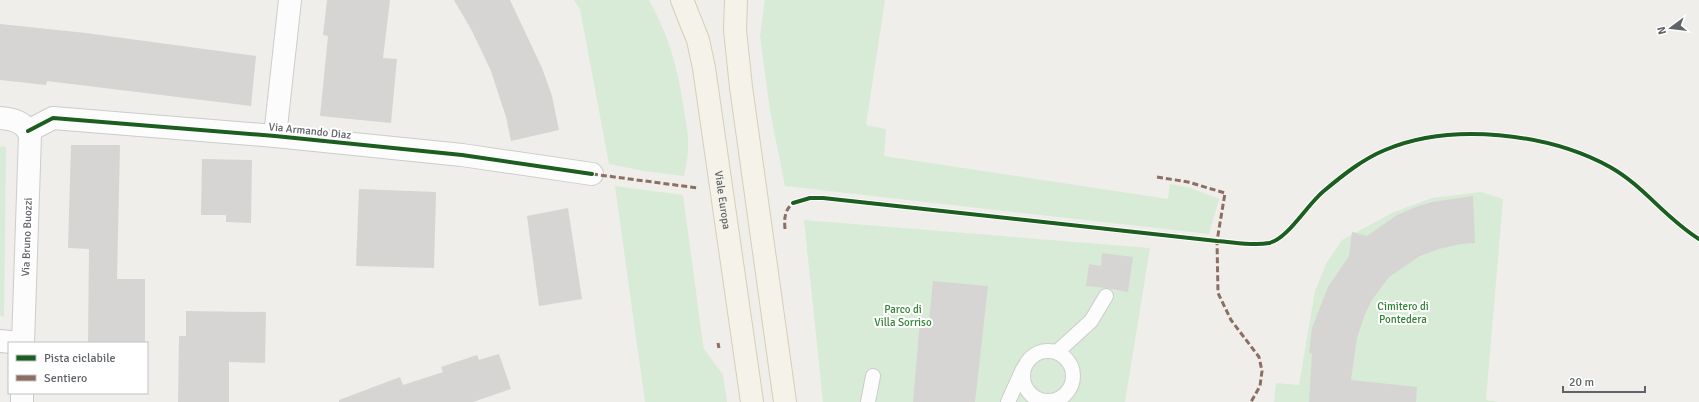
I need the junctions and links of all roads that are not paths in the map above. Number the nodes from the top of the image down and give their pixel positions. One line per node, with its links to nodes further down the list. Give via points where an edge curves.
1 (290, 0): 6 (street, Via Armando Diaz)
2 (682, 0): 17 (main road, Viale Europa, via 698,40 704,68)
3 (736, 0): 18 (main road, via 735,30 740,87)
4 (0, 118): 5 (street, via 17,121)
5 (28, 131): 6 (street, Via Armando Diaz, via 53,118); 11 (street, Via Bruno Buozzi, via 30,140)
6 (275, 136): 7 (street, Via Armando Diaz, via 462,154)
7 (592, 174)
8 (1106, 296): 12 (lane, via 1092,321)
9 (0, 341): 10 (street)
10 (11, 342)
11 (22, 342)
12 (1057, 352): 13 (lane, via 1043,351 1035,354); 15 (lane, via 1065,357 1071,366 1073,377 1068,391 1059,399 1047,401 1038,399)
13 (1024, 368): 15 (lane, via 1022,376); 16 (lane)
14 (873, 376): 19 (lane)
15 (1028, 392): 16 (lane)
16 (1010, 400)
17 (752, 402)
18 (785, 402)
19 (868, 402)

